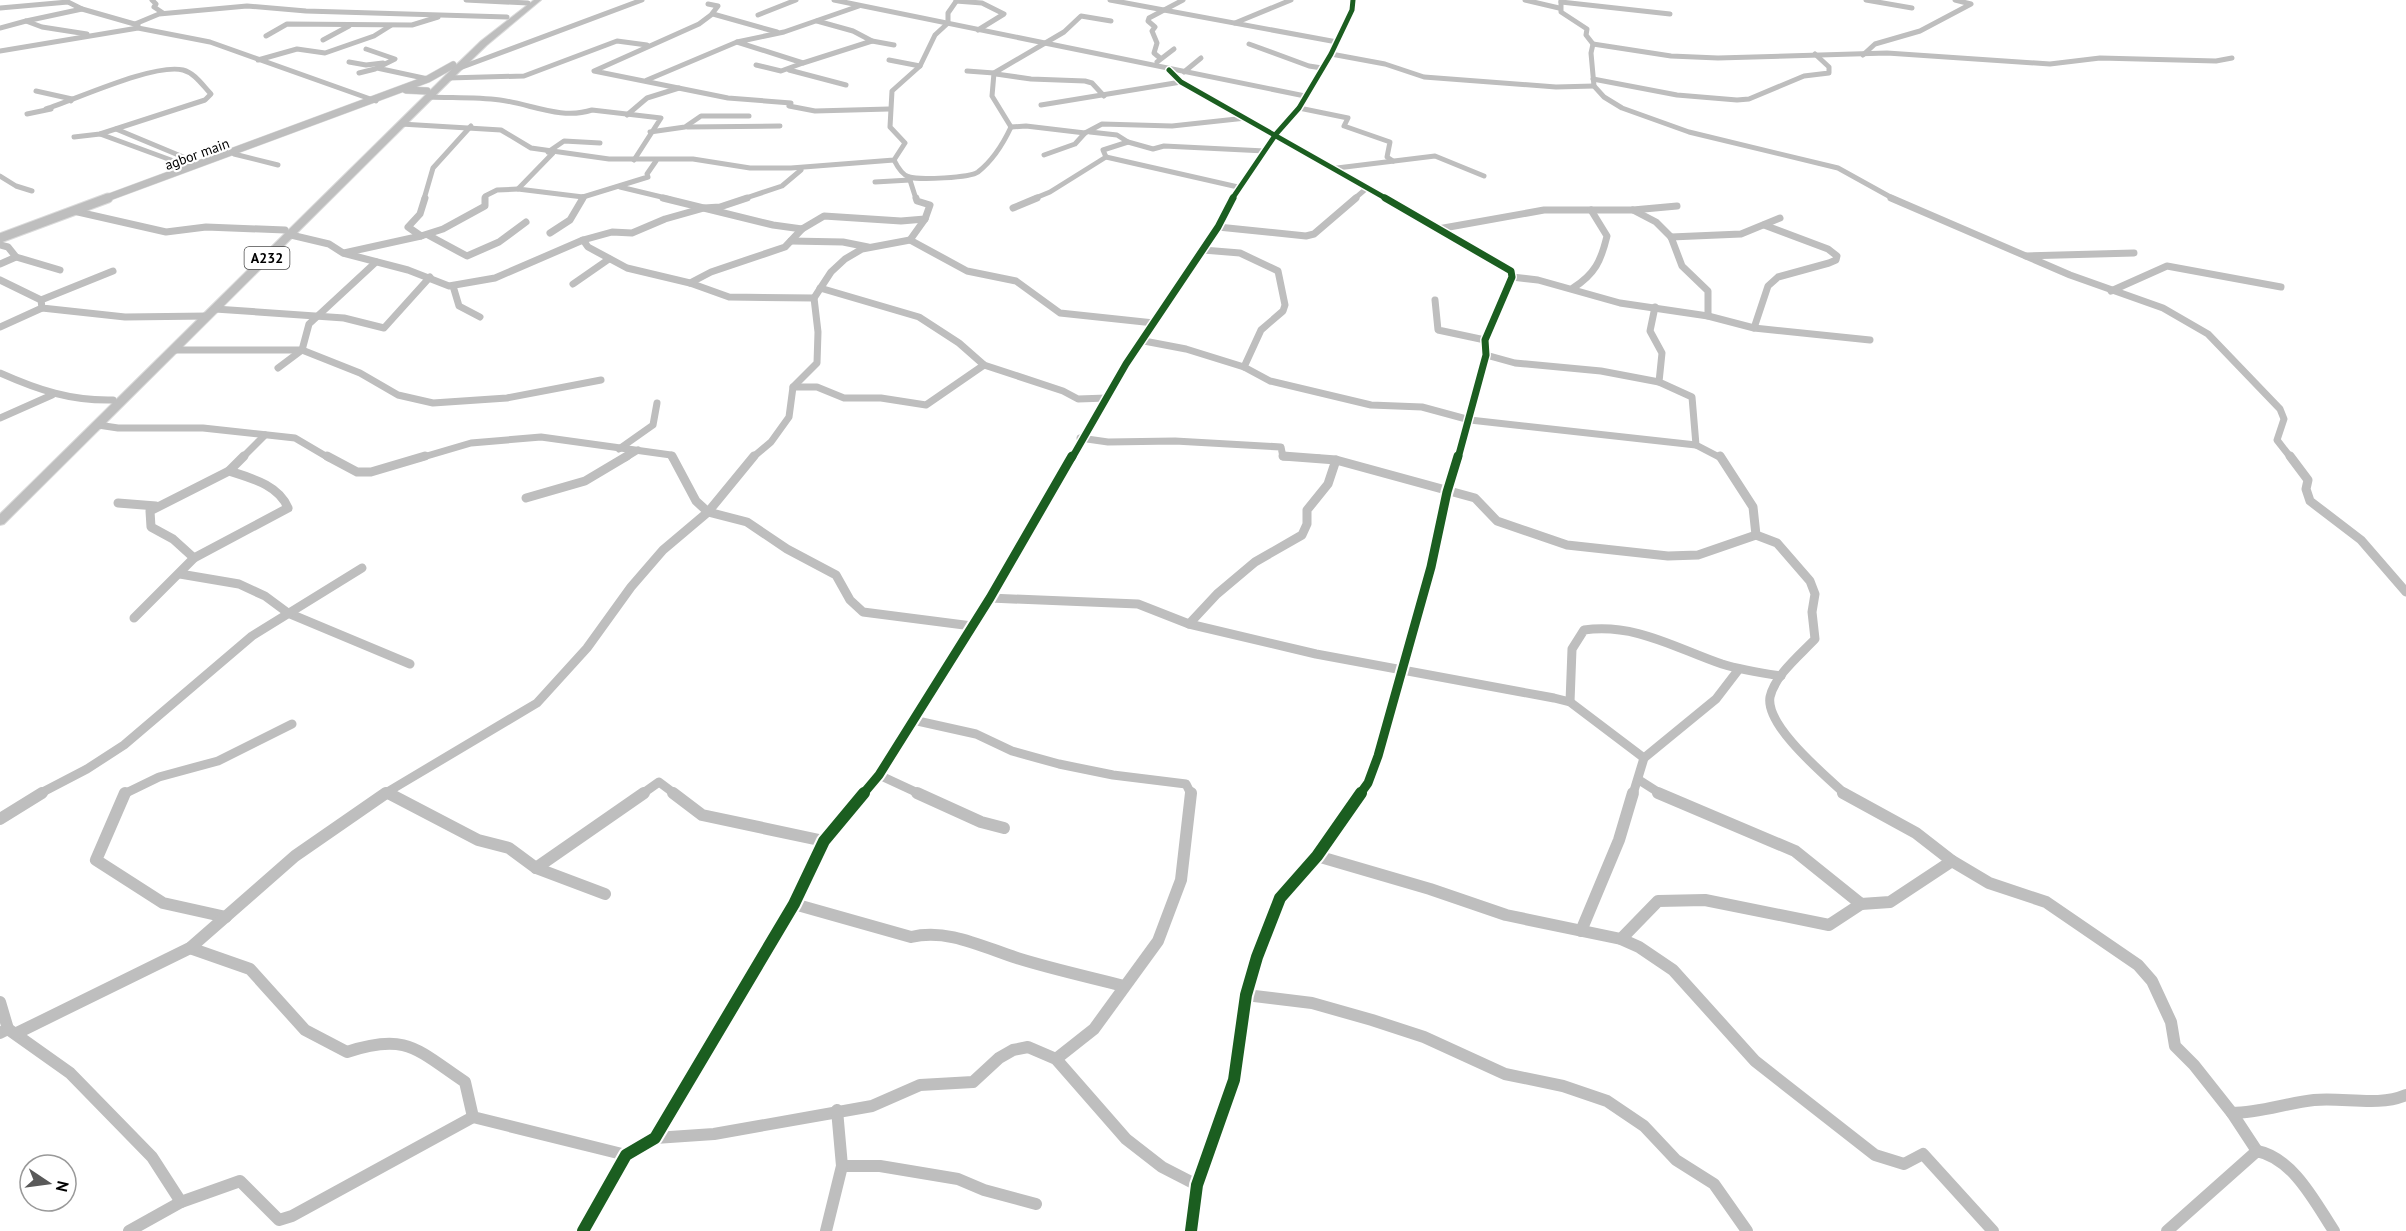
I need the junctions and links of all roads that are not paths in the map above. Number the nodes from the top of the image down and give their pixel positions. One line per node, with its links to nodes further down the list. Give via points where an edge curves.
1 (152, 0): 26 (street)
2 (231, 0): 21 (street)
3 (466, 0): 15 (street)
4 (642, 0): 71 (street)
5 (796, 0): 29 (street)
6 (834, 0): 19 (street)
7 (957, 0): 36 (street, via 948,13); 41 (street, via 982,3 1004,14)
8 (1110, 0): 24 (street)
9 (1183, 0): 24 (street)
10 (1291, 0): 35 (street)
11 (1353, 0): 48 (street)
12 (1526, 0): 17 (street)
13 (1866, 0): 22 (street)
14 (1955, 0): 59 (street, via 1971,4 1920,31 1875,44)
15 (533, 1): 31 (highway, A232); 71 (highway, A232)
16 (183, 3): 25 (street)
17 (1561, 3): 28 (street); 51 (street, via 1565,16 1587,29 1586,35)
18 (708, 4): 27 (street, via 718,6)
19 (859, 6): 33 (street); 36 (street)
20 (1, 8): 23 (street, via 68,2)
21 (228, 8): 25 (street); 30 (street)
22 (1912, 8)
23 (82, 9): 32 (street); 39 (street)
24 (1168, 10): 35 (street); 60 (street, via 1148,21 1155,27 1154,50)
25 (184, 12): 26 (street)
26 (163, 13): 39 (street)
27 (713, 14): 42 (street); 52 (street)
28 (1670, 14)
29 (758, 15)
30 (440, 16): 31 (street); 38 (street, via 420,23)
31 (507, 17): 71 (highway, A232)
32 (26, 21): 40 (street); 43 (street)
33 (817, 21): 42 (street); 46 (street)
34 (1111, 21): 49 (street, via 1081,16 1073,26)
35 (1235, 23): 48 (street)
36 (948, 24): 41 (street); 69 (street, via 929,45)
37 (351, 25): 38 (street); 44 (street, via 287,24); 45 (street)
38 (392, 25): 63 (street, via 374,36 324,53 297,49)
39 (137, 26): 43 (street); 63 (street, via 210,42)
40 (0, 28)
41 (978, 30): 49 (street)
42 (772, 33): 47 (street)
43 (89, 34): 56 (street)
44 (266, 36)
45 (323, 40)
46 (872, 40): 53 (street); 67 (street)
47 (737, 42): 67 (street); 82 (street)
48 (1337, 42): 57 (street)
49 (1041, 44): 70 (street); 79 (street)
50 (1250, 44): 73 (street)
51 (1593, 44): 58 (street, via 1693,57 1748,59); 84 (street)
52 (647, 45): 80 (street, via 617,41 524,76); 82 (street, via 594,71)
53 (894, 45)
54 (366, 49): 66 (street, via 395,59)
55 (1174, 49): 60 (street)
56 (0, 51)
57 (1331, 54): 73 (street); 84 (street, via 1385,64 1424,77 1556,87)
58 (1815, 54): 59 (street); 84 (street, via 1829,67 1829,73 1792,80 1749,99 1677,96)
59 (1863, 55): 62 (street, via 1887,53 2050,64 2100,58)
60 (1160, 58): 70 (street)
61 (1201, 58): 77 (street)
62 (2232, 58)
63 (258, 60): 93 (street)
64 (889, 60): 69 (street)
65 (349, 62): 66 (street, via 377,66)
66 (386, 63): 72 (street)
67 (803, 63): 75 (street)
68 (756, 65): 75 (street)
69 (920, 66): 97 (street, via 892,91)
70 (1153, 66): 74 (street)
71 (455, 67): 80 (highway, A232); 81 (main road, agbor main); 89 (highway, A232)
72 (377, 68): 78 (street); 81 (street)
73 (1322, 68): 91 (street)
74 (1170, 69): 77 (street); 83 (street)
75 (789, 70): 85 (street)
76 (967, 71): 79 (street)
77 (1184, 72): 91 (street)
78 (358, 73)
79 (995, 74): 90 (street, via 1085,81); 106 (street, via 990,85 992,102)
80 (448, 78): 89 (highway, A232)
81 (428, 79): 87 (main road, agbor main)
82 (647, 80): 86 (street)
83 (1181, 82): 90 (street); 101 (street)
84 (1594, 82): 164 (street, via 1604,97 1622,108 1689,132 1838,168 1908,207)
85 (846, 85)
86 (679, 88): 97 (street, via 728,98 791,103 789,106 815,111); 99 (street, via 647,98)
87 (402, 90): 89 (main road); 93 (main road, agbor main)
88 (36, 91): 92 (street)
89 (428, 94): 99 (street, via 497,100 571,113 592,110); 102 (highway, A232); 152 (highway, A232)
90 (1104, 96): 94 (street)
91 (1305, 96): 95 (street)
92 (73, 100): 96 (street); 96 (street, via 56,109); 107 (street, via 173,70 186,71 211,94 205,100)
93 (373, 100): 117 (main road, agbor main); 124 (main road, agbor main)
94 (1041, 105)
95 (1299, 108): 111 (street); 123 (street, via 1348,118 1344,126 1390,142 1387,157)
96 (46, 109): 98 (street)
97 (889, 109): 121 (street, via 890,127 905,143)
98 (27, 114)
99 (627, 115): 108 (street, via 661,118)
100 (749, 116): 105 (street, via 701,116)
101 (1246, 118): 109 (street, via 1143,126 1110,121 1095,124); 111 (street)
102 (401, 124): 103 (street); 152 (highway, A232)
103 (471, 126): 116 (street, via 509,132 531,148); 154 (street, via 433,168 420,214 408,227)
104 (780, 126): 105 (street)
105 (685, 127): 108 (street)
106 (1011, 127): 109 (street); 131 (street, via 1004,142 977,172 958,177)
107 (116, 129): 110 (street); 124 (street)
108 (650, 132): 120 (street, via 648,143)
109 (1088, 133): 113 (street, via 1117,135); 118 (street, via 1075,144)
110 (100, 134): 112 (street); 126 (street)
111 (1276, 135): 115 (street); 127 (street)
112 (74, 137)
113 (1128, 142): 115 (street, via 1153,148); 119 (street, via 1103,150)
114 (600, 143): 116 (street, via 564,141)
115 (1266, 151): 134 (street)
116 (550, 152): 120 (street); 136 (street)
117 (234, 154): 125 (street); 144 (main road, agbor main)
118 (1044, 155)
119 (1107, 157): 134 (street); 141 (street, via 1050,192)
120 (634, 160): 122 (street)
121 (894, 160): 122 (street, via 791,168 750,168 693,159); 131 (street)
122 (656, 161): 133 (street, via 648,177)
123 (1393, 161): 127 (street); 130 (street, via 1435,156)
124 (200, 164): 126 (main road, agbor main)
125 (278, 165)
126 (190, 167): 156 (main road, agbor main)
127 (1337, 168): 135 (street)
128 (801, 170): 140 (street, via 782,186 720,207)
129 (0, 176): 137 (street)
130 (1484, 177)
131 (909, 178): 132 (street); 146 (street, via 918,201 930,205)
132 (875, 182)
133 (620, 187): 138 (street); 140 (street)
134 (1238, 187): 149 (street)
135 (1367, 188): 149 (street, via 1314,234); 151 (street)
136 (518, 189): 138 (street); 154 (street, via 497,190 485,196 485,206)
137 (32, 191)
138 (583, 197): 153 (street, via 570,220)
139 (1677, 206): 143 (street)
140 (704, 208): 150 (street); 157 (street, via 632,233 612,232)
141 (1013, 208)
142 (1592, 210): 143 (street); 151 (street, via 1523,212 1499,220); 179 (street, via 1607,236 1602,263 1593,277)
143 (1633, 210): 155 (street, via 1656,222)
144 (78, 212): 152 (street, via 166,232 206,227); 156 (main road, agbor main)
145 (1780, 218): 148 (street)
146 (925, 219): 150 (street, via 824,216); 158 (street)
147 (526, 222): 154 (street, via 499,242 467,256)
148 (1764, 225): 155 (street, via 1729,235); 192 (street, via 1838,256 1829,263 1778,277 1768,286)
149 (1218, 226): 161 (street)
150 (802, 229): 159 (street)
151 (1438, 229): 172 (street, via 1511,270)
152 (288, 233): 162 (street, via 329,244); 185 (highway, A232); 188 (highway, A232)
153 (550, 233)
154 (424, 235): 162 (street)
155 (1671, 237): 187 (street, via 1682,266 1708,291)
156 (1, 238): 165 (street)
157 (583, 240): 166 (street); 176 (street, via 495,278)
158 (910, 240): 160 (street); 190 (street, via 967,271 1016,281 1060,313)
159 (791, 241): 160 (street, via 843,242); 174 (street, via 785,247)
160 (868, 247): 178 (street, via 842,260)
161 (1203, 250): 190 (street); 200 (street, via 1240,253 1271,266 1281,278 1283,311 1261,330)
162 (343, 253): 167 (street)
163 (2134, 253): 164 (street)
164 (2026, 256): 180 (street)
165 (16, 257): 168 (street); 169 (street)
166 (609, 259): 174 (street, via 627,268); 175 (street)
167 (376, 262): 171 (street); 186 (street)
168 (0, 264)
169 (60, 270)
170 (113, 271): 183 (street)
171 (430, 277): 176 (street); 186 (street, via 384,328)
172 (1512, 277): 179 (street); 193 (street)
173 (0, 280): 183 (street)
174 (690, 283): 181 (street, via 729,297)
175 (573, 284)
176 (453, 286): 189 (street, via 459,306)
177 (2281, 287): 180 (street, via 2167,267)
178 (820, 288): 181 (street); 199 (street, via 919,317)
179 (1573, 288): 184 (street, via 1620,303)
180 (2111, 291): 231 (street, via 2163,308 2191,322 2219,344 2280,409 2284,418 2277,440 2308,480 2310,501 2361,540)
181 (814, 298): 205 (street, via 817,363)
182 (1435, 300): 193 (street, via 1438,330)
183 (42, 304): 188 (street, via 117,318); 191 (street)
184 (1655, 307): 187 (street); 204 (street, via 1650,331 1662,353)
185 (211, 313): 186 (street); 188 (street); 196 (highway, A232)
186 (318, 316): 197 (street, via 309,324)
187 (1708, 316): 192 (street)
188 (196, 317): 208 (highway, A232)
189 (480, 317)
190 (1154, 322): 195 (street)
191 (0, 327)
192 (1754, 328): 194 (street)
193 (1485, 340): 198 (street)
194 (1870, 340)
195 (1144, 341): 200 (street); 207 (street)
196 (174, 350): 197 (street); 212 (highway, A232)
197 (302, 350): 201 (street); 203 (street, via 360,373 399,395 433,403 507,398)
198 (1486, 355): 204 (street, via 1515,363 1601,371); 211 (street)
199 (984, 364): 205 (street, via 926,405 844,398 817,387); 207 (street, via 1078,399)
200 (1245, 367): 211 (street, via 1270,381 1371,405 1422,407)
201 (278, 368)
202 (0, 373): 206 (street)
203 (601, 380)
204 (1659, 382): 215 (street, via 1692,397)
205 (793, 387): 225 (street, via 789,417)
206 (52, 395): 208 (street, via 81,402); 210 (street)
207 (1107, 398): 214 (street)
208 (112, 400): 224 (highway, A232)
209 (657, 403): 216 (street, via 653,425)
210 (0, 418)
211 (1470, 420): 215 (street); 220 (street)
212 (98, 425): 213 (street, via 203,428); 226 (highway, A232)
213 (265, 435): 216 (street, via 295,438 357,472 371,472 471,443 519,438 567,439); 219 (street)
214 (1080, 438): 218 (street, via 1108,442 1254,444 1281,447 1283,457 1289,459); 232 (street)
215 (1696, 445): 227 (street, via 1718,454 1738,482 1753,507)
216 (619, 449): 217 (street)
217 (638, 450): 221 (street, via 585,481); 225 (street, via 671,455 696,501)
218 (1336, 460): 220 (street, via 1411,478); 235 (street, via 1328,484 1308,510 1302,535 1255,562)
219 (230, 471): 223 (street); 228 (street, via 277,492 288,508)
220 (1447, 492): 227 (street, via 1474,498 1497,521 1567,545 1668,556 1698,555); 239 (street)
221 (525, 498)
222 (118, 503): 223 (street)
223 (156, 506): 228 (street, via 150,511 151,527 173,539)
224 (0, 510)
225 (708, 512): 236 (street, via 747,522 836,575 850,600 864,612); 247 (street, via 663,550 587,648 537,703)
226 (0, 521)
227 (1756, 535): 240 (street, via 1777,543 1810,581 1815,594 1815,639)
228 (194, 558): 230 (street)
229 (362, 568): 233 (street)
230 (180, 574): 233 (street, via 239,585 265,596); 234 (street)
231 (2406, 592)
232 (990, 598): 235 (street, via 1138,604); 236 (street)
233 (288, 613): 237 (street); 248 (street, via 252,636 124,745)
234 (134, 618)
235 (1189, 624): 239 (street)
236 (972, 626): 242 (street)
237 (410, 664)
238 (1739, 669): 240 (street); 241 (street, via 1679,646 1601,626 1584,630 1572,649); 244 (street, via 1716,699)
239 (1402, 672): 241 (street); 251 (street, via 1368,783)
240 (1781, 676): 252 (street, via 1770,698 1772,711 1793,746 1847,796 1916,833)
241 (1570, 702): 244 (street)
242 (913, 720): 245 (street); 261 (street, via 976,734 1012,751 1059,764 1186,784 1191,790 1181,880 1158,941)
243 (292, 724): 257 (street, via 218,761 159,777 124,793 96,860 163,903)
244 (1644, 758): 246 (street)
245 (879, 775): 249 (street, via 981,822); 250 (street)
246 (1638, 780): 256 (street, via 1667,798 1795,851); 258 (street, via 1619,840)
247 (387, 792): 253 (street, via 478,840 509,848); 257 (street, via 295,856)
248 (0, 819)
249 (1004, 828)
250 (824, 841): 253 (street, via 702,815 659,782); 255 (street)
251 (1317, 856): 258 (street, via 1506,915); 262 (street, via 1281,898)
252 (1952, 861): 256 (street, via 1890,902); 268 (street, via 1989,883 2046,902 2138,965 2152,981 2170,1022 2175,1046)
253 (536, 868): 254 (street)
254 (605, 894)
255 (794, 904): 261 (street, via 911,937 928,933 976,943); 270 (street)
256 (1861, 904): 259 (street, via 1829,925 1705,900 1658,901)
257 (226, 917): 260 (street)
258 (1581, 931): 259 (street)
259 (1621, 939): 282 (street, via 1640,947 1672,970 1755,1061 1875,1155 1904,1164 1923,1154)
260 (190, 948): 264 (street); 269 (street, via 250,969 305,1030 347,1052 396,1042 431,1060 465,1082)
261 (1124, 986): 265 (street, via 1094,1029)
262 (1246, 994): 274 (street, via 1234,1080); 281 (street, via 1312,1003 1372,1020 1424,1037 1505,1074 1563,1086 1607,1101 1644,1126 1676,1160 1714,1184)
263 (0, 1002): 264 (street)
264 (8, 1032): 275 (street, via 70,1072 144,1148)
265 (1056, 1059): 267 (street, via 1028,1047 1013,1050 973,1082 920,1085 872,1106); 274 (street, via 1126,1140 1162,1167)
266 (2406, 1095): 268 (street, via 2398,1099 2316,1100 2246,1114)
267 (837, 1110): 270 (street, via 714,1134); 273 (street)
268 (2232, 1113): 271 (street)
269 (473, 1117): 272 (street); 275 (street, via 279,1220 240,1181)
270 (654, 1138): 272 (street)
271 (2257, 1151): 283 (street); 284 (street, via 2273,1154 2287,1168 2314,1199)
272 (626, 1155): 278 (street)
273 (842, 1166): 276 (street, via 880,1166 958,1179); 279 (street)
274 (1197, 1185): 280 (street)
275 (181, 1202): 277 (street)
276 (1036, 1204)
277 (129, 1231)
278 (583, 1231)
279 (826, 1231)
280 (1191, 1231)
281 (1747, 1231)
282 (1993, 1231)
283 (2167, 1231)
284 (2334, 1231)

